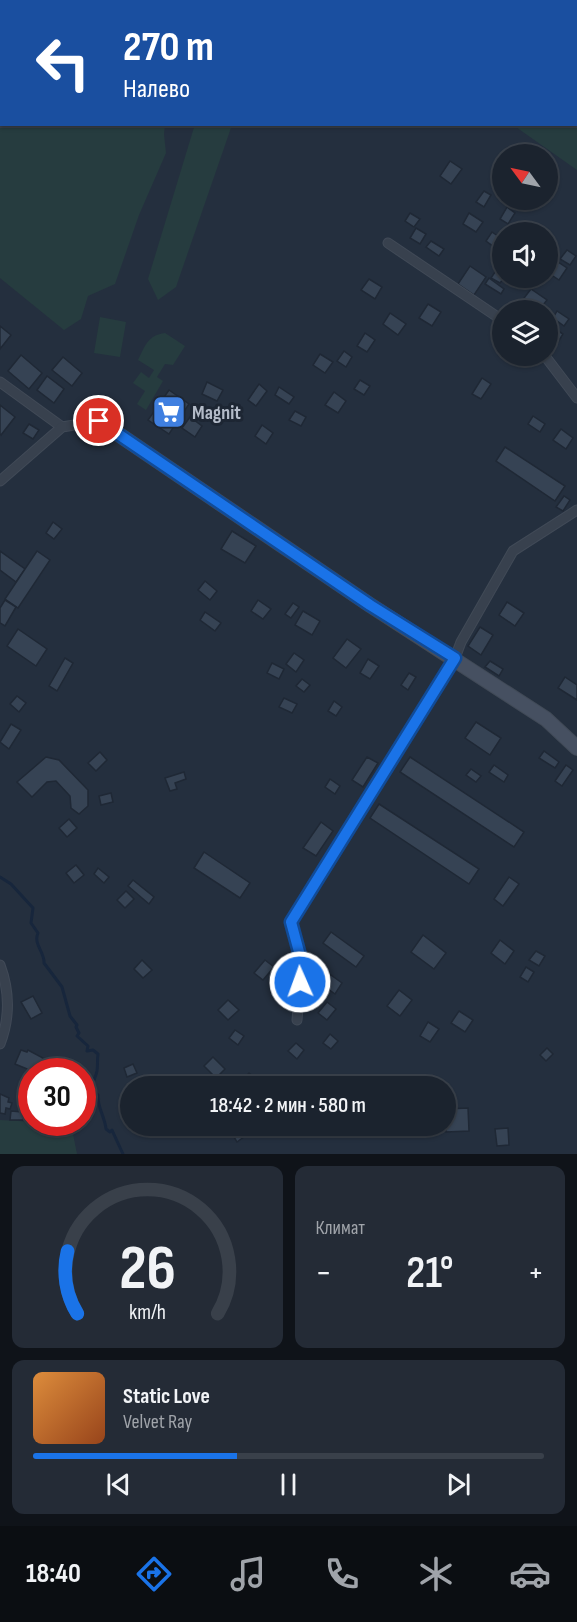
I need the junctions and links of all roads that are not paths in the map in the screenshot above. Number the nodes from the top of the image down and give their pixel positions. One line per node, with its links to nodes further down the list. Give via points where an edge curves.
1 (388, 243): 2 (street)
2 (492, 313)
3 (553, 366): 5 (street)
4 (0, 382): 7 (street)
5 (577, 398)
6 (99, 421): 7 (street); 10 (street)
7 (62, 427): 8 (street)
8 (0, 481)
9 (577, 510): 10 (street, via 513,551)
10 (455, 658): 11 (street, via 546,719); 13 (street, via 291,922 302,963)
11 (577, 748)
12 (0, 965): 14 (street, via 9,1014)
13 (297, 1020)
14 (0, 1044)

